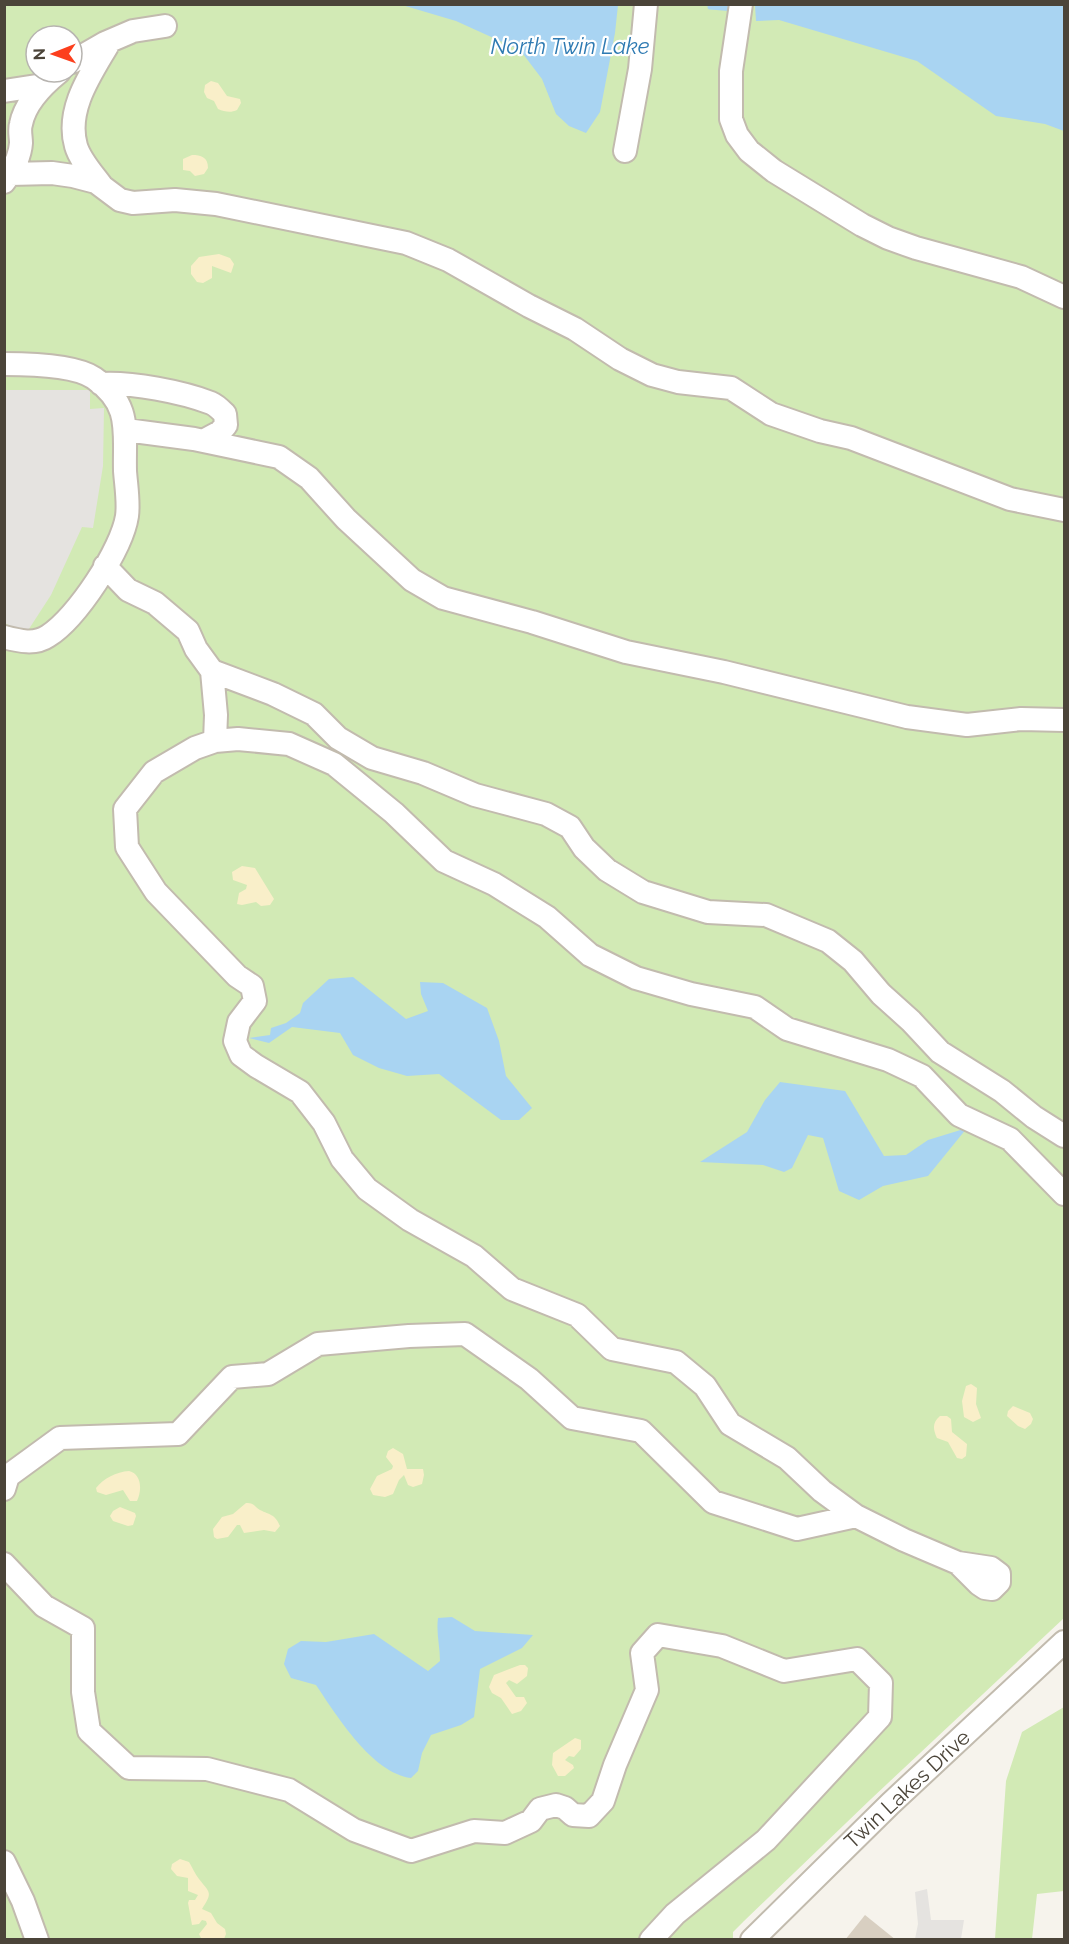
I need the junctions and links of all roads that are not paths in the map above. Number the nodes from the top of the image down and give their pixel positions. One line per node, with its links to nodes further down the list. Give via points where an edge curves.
1 (646, 4): 9 (street, via 640,69)
2 (741, 4): 12 (street, via 730,71 731,119 749,151 774,171 888,238 1021,277)
3 (165, 26): 4 (street, via 133,31)
4 (110, 41): 5 (street); 11 (street, via 82,91 75,112 76,147)
5 (84, 55)
6 (29, 84): 8 (street)
7 (46, 84): 10 (street, via 25,111 20,125 21,146)
8 (4, 91)
9 (625, 151)
10 (7, 178): 11 (street, via 52,172)
11 (101, 185): 19 (street, via 120,200 133,203 175,200 216,204 406,243 448,260 652,375 731,388 771,414 851,438 1010,499)
12 (1065, 297)
13 (4, 364): 14 (street, via 62,368 92,376)
14 (101, 384): 15 (street, via 119,383 187,396 213,404); 16 (street, via 124,416)
15 (225, 414): 17 (street, via 226,424 220,432); 18 (street)
16 (126, 430): 17 (street); 20 (street, via 127,516)
17 (205, 440): 18 (street)
18 (253, 450): 23 (street, via 279,457 309,478 346,519 412,580 443,598 626,652 907,717 967,725 1021,718)
19 (1065, 510)
20 (105, 566): 21 (street, via 72,614 48,637 26,642); 22 (street, via 128,590 155,603 188,632)
21 (4, 637)
22 (212, 671): 24 (street); 25 (street, via 314,714 338,738 372,758 423,772 475,795 546,814 570,827 584,848 607,870 643,892 708,912 766,915 828,941 853,961 940,1052)
23 (1065, 720)
24 (215, 741): 26 (street, via 289,744 334,764 444,861 494,884 548,917 590,955 636,978 755,1007 787,1029 888,1060 922,1076 959,1115 1010,1139); 28 (street, via 154,772 125,809 127,848 156,892 237,976 252,986 255,1001 239,1022 235,1041 241,1055 300,1092 324,1123 342,1159 367,1189 410,1220 474,1256 512,1289 577,1315 612,1349 676,1362 705,1386 730,1424 787,1458)
25 (1065, 1136)
26 (1065, 1194)
27 (4, 1489): 28 (street, via 8,1476 60,1438 178,1434 231,1377 268,1374 318,1344 465,1334 529,1379 572,1418 641,1431 713,1502 797,1529)
28 (856, 1516): 29 (street)
29 (958, 1563)
30 (4, 1564): 34 (street, via 44,1606 83,1628 83,1692 88,1731 129,1768 207,1769 289,1790 354,1830 411,1851 474,1831 506,1833 531,1821 540,1809 556,1805 573,1815 589,1816 603,1801 647,1690 642,1653 658,1635 722,1646 784,1671 857,1659 881,1683 880,1717 766,1840 675,1914)
31 (1065, 1642): 35 (street, Twin Lakes Drive, via 890,1804)
32 (4, 1862): 33 (street)
33 (37, 1940)
34 (651, 1940)
35 (752, 1940)

